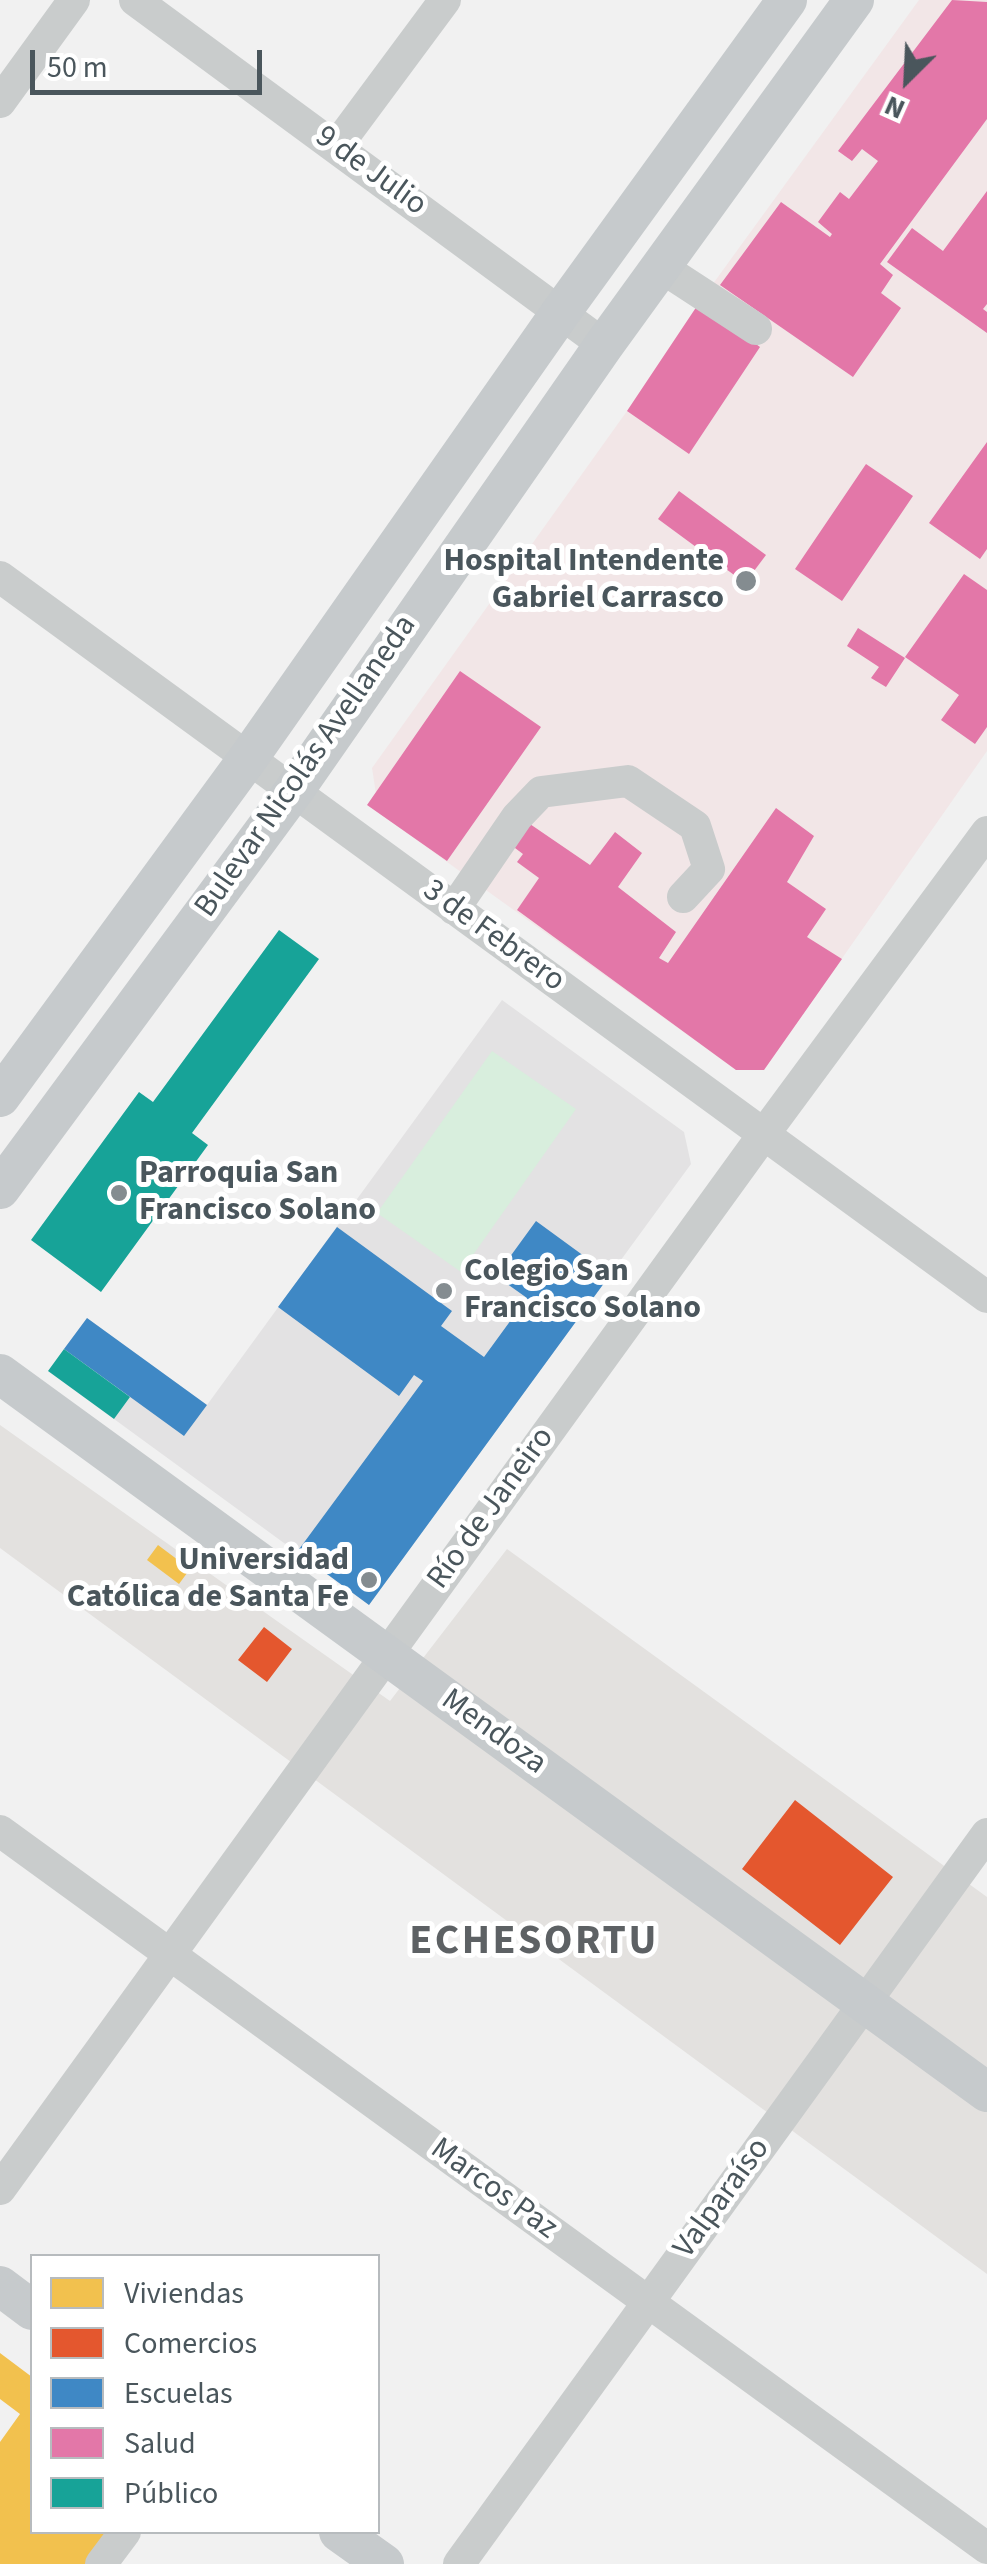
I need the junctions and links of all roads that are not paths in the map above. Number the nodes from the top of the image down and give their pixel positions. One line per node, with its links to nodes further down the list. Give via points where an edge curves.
1 (74, 0): 6 (street)
2 (135, 0): 7 (street, 9 de Julio)
3 (445, 0): 7 (street)
4 (788, 0): 9 (main road, Bulevar Nicolás Avellaneda)
5 (854, 0): 8 (main road, Bulevar Nicolás Avellaneda)
6 (0, 102)
7 (336, 147): 9 (street, 9 de Julio)
8 (661, 267): 10 (street); 11 (main road, Bulevar Nicolás Avellaneda)
9 (561, 312): 11 (street, 9 de Julio); 13 (main road, Bulevar Nicolás Avellaneda)
10 (756, 329)
11 (604, 345): 14 (main road, Bulevar Nicolás Avellaneda)
12 (0, 577): 13 (street, 3 de Febrero)
13 (250, 756): 14 (street, 3 de Febrero); 18 (main road, Bulevar Nicolás Avellaneda)
14 (295, 789): 17 (street, 3 de Febrero); 20 (main road, Bulevar Nicolás Avellaneda)
15 (987, 832): 19 (street, Río de Janeiro)
16 (683, 898): 17 (street, via 709,869 696,826 628,782 541,792)
17 (454, 909): 19 (street, 3 de Febrero)
18 (0, 1097)
19 (764, 1134): 21 (street, 3 de Febrero); 23 (street, Río de Janeiro)
20 (0, 1188)
21 (987, 1296)
22 (0, 1374): 23 (main road, Mendoza)
23 (386, 1655): 26 (street, Río de Janeiro); 27 (main road, Mendoza)
24 (0, 1831): 26 (street, Marcos Paz)
25 (987, 1834): 27 (street, Valparaíso)
26 (170, 1955): 29 (street, Río de Janeiro); 31 (street, Marcos Paz)
27 (865, 2003): 28 (main road, Mendoza); 31 (street, Valparaíso)
28 (987, 2092)
29 (0, 2189)
30 (0, 2286): 32 (main road)
31 (648, 2302): 35 (street, Marcos Paz); 38 (street, Valparaíso)
32 (30, 2308)
33 (123, 2534): 36 (street)
34 (342, 2534): 37 (main road)
35 (987, 2548)
36 (101, 2564)
37 (384, 2564)
38 (459, 2564)

